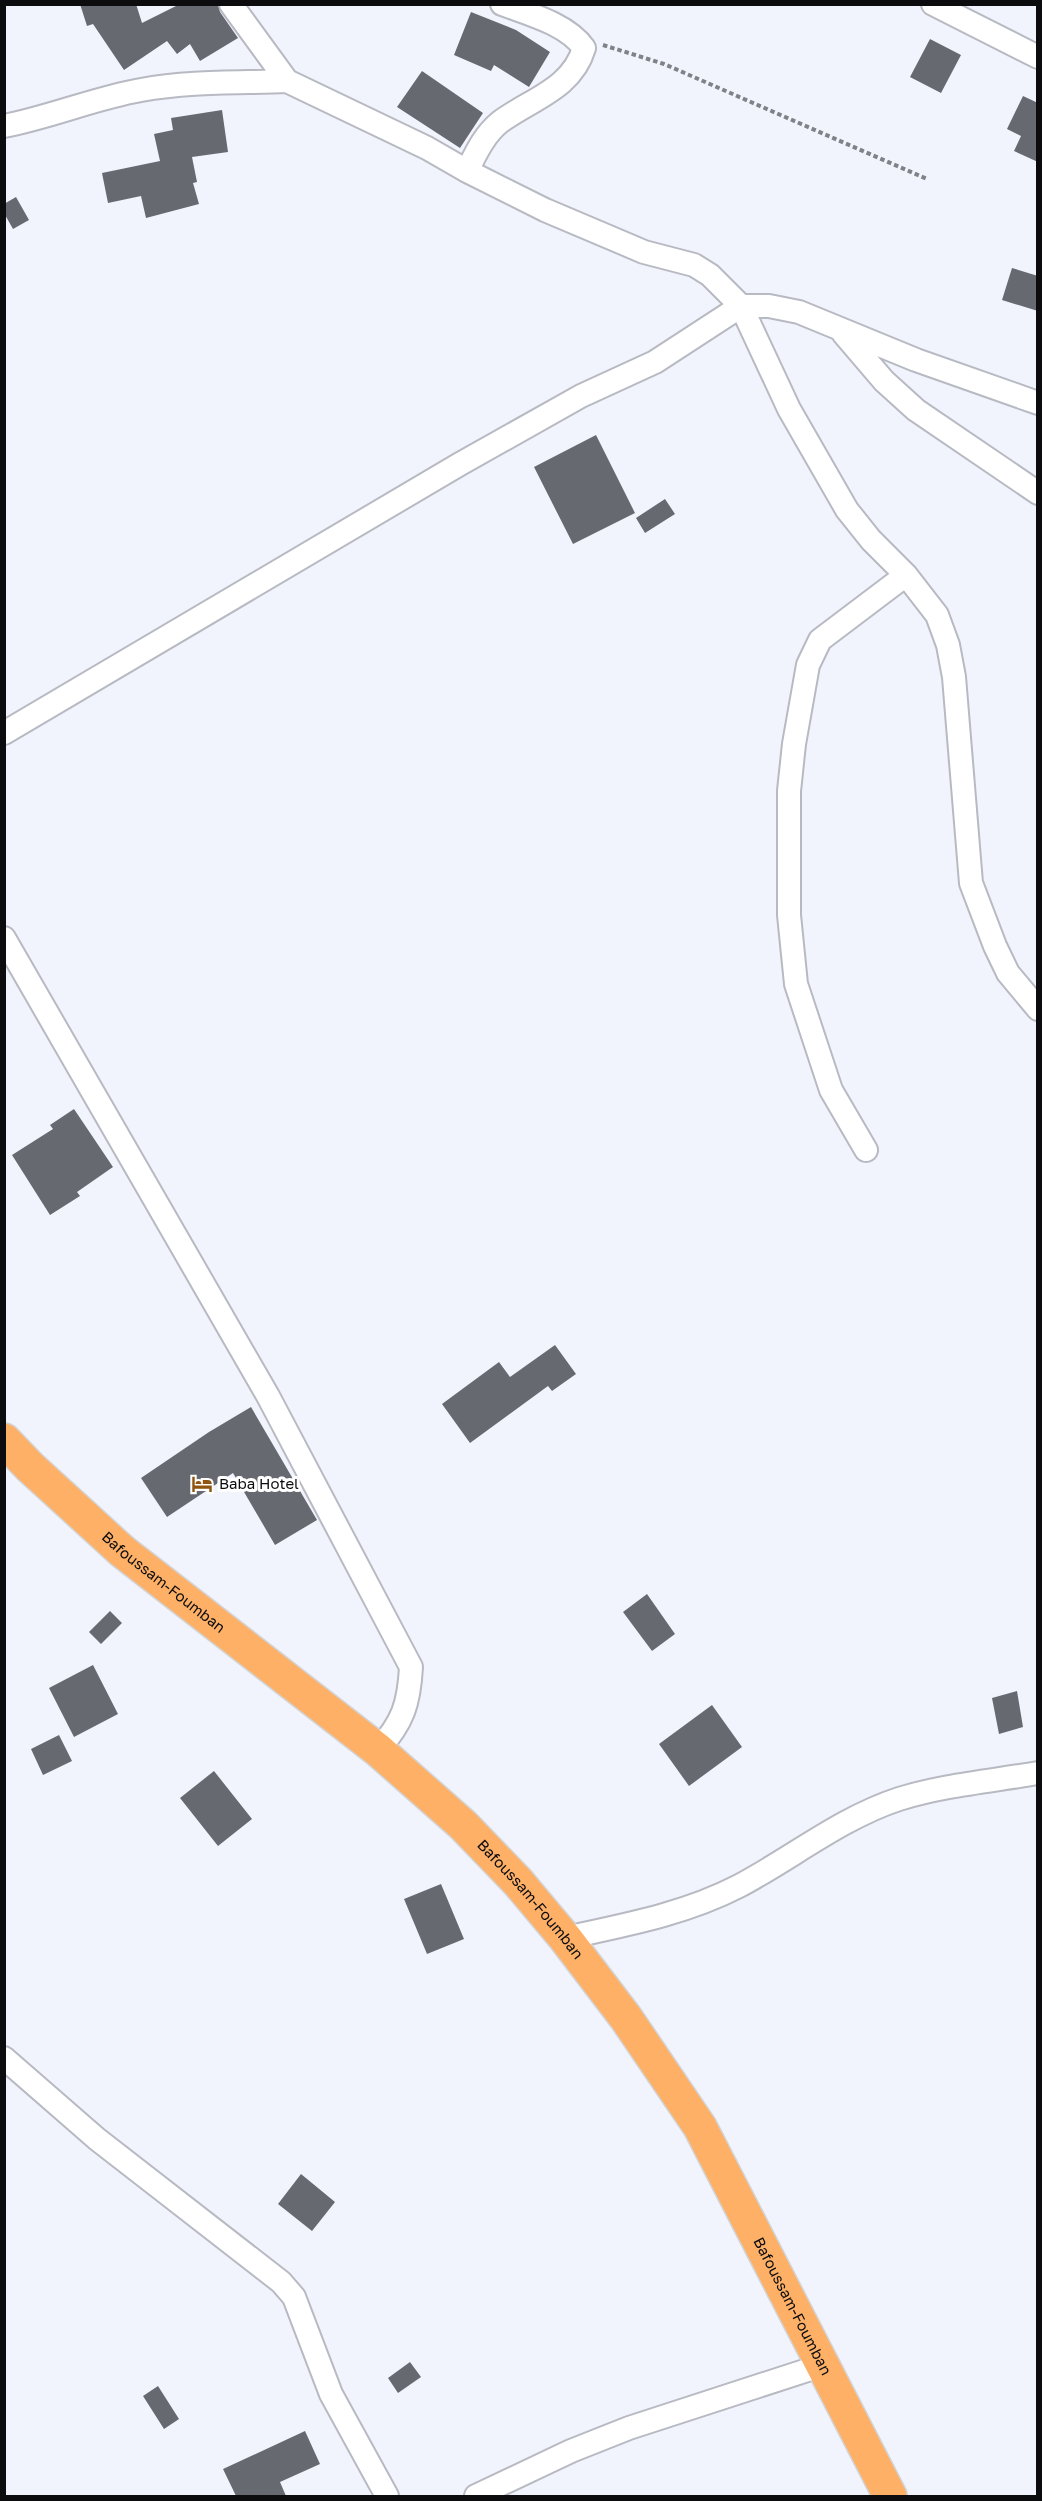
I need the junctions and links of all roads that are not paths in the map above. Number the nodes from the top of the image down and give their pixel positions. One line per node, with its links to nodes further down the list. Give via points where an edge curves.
1 (231, 4): 5 (street)
2 (502, 4): 7 (street, via 577,38 584,48 567,80 499,123 484,138)
3 (933, 4): 4 (street)
4 (1038, 57)
5 (287, 81): 6 (street, via 192,83 141,90); 7 (street)
6 (4, 126)
7 (467, 171): 8 (street, via 610,238 694,266 710,275)
8 (741, 306): 9 (street, via 799,312); 12 (street, via 789,409 847,510); 13 (street, via 655,362 581,396 460,464)
9 (840, 330): 10 (street); 11 (street, via 884,381 916,410)
10 (1038, 403)
11 (1038, 493)
12 (906, 574): 15 (street, via 937,615 948,645 971,883 1008,973); 16 (street, via 820,640 808,664 789,791 789,915 796,984 831,1090)
13 (4, 733)
14 (4, 938): 18 (street, via 268,1396 411,1667 409,1699 394,1733)
15 (1038, 1010)
16 (866, 1150)
17 (4, 1440): 18 (highway, Bafoussam-Foumban, via 122,1551)
18 (378, 1750): 20 (highway, Bafoussam-Foumban, via 471,1833)
19 (1038, 1773): 20 (street, via 897,1800 829,1831 728,1890 667,1915)
20 (566, 1938): 22 (highway, Bafoussam-Foumban, via 700,2127)
21 (4, 2058): 23 (street, via 97,2139 281,2282 294,2297 331,2394)
22 (823, 2365): 24 (street, via 629,2428); 25 (highway, Bafoussam-Foumban)
23 (387, 2496)
24 (476, 2496)
25 (890, 2496)

